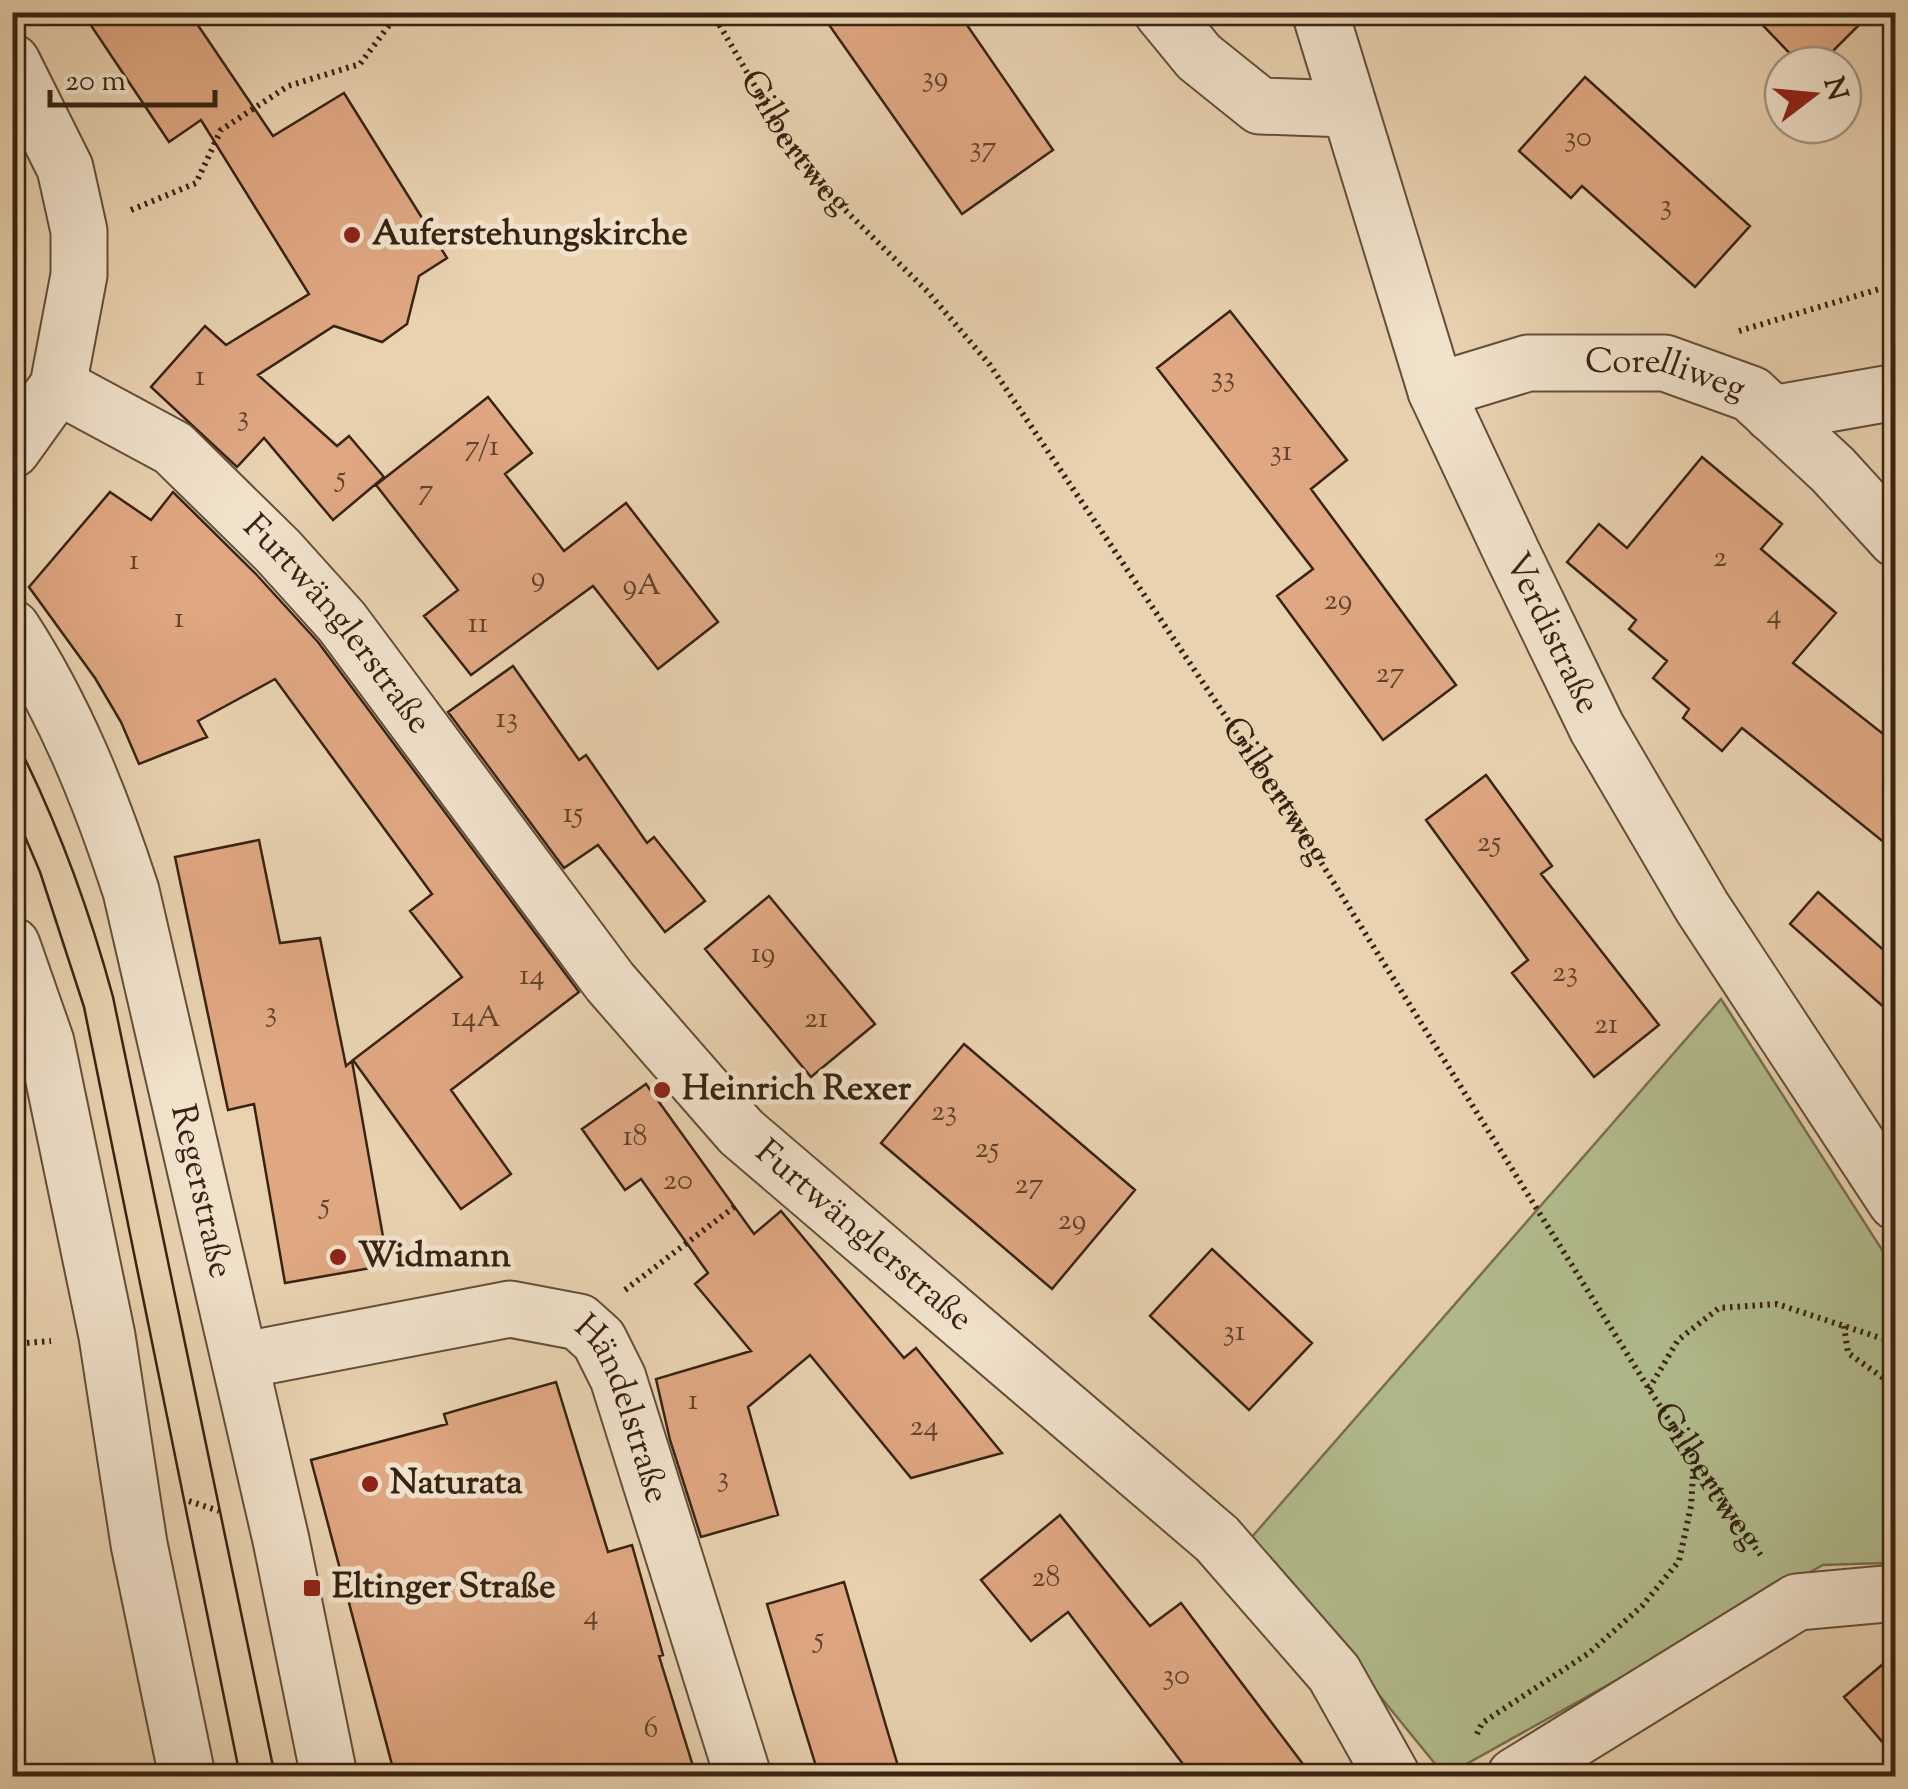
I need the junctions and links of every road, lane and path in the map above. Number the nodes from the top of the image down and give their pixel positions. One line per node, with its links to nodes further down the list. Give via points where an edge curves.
1 (399, 12): 7 (path, via 360,64 288,86 221,130 196,183)
2 (712, 12): 25 (path, Gilbertweg, via 788,143 990,365 1289,811)
3 (1162, 12): 6 (street, via 1199,56 1260,106)
4 (1320, 12): 6 (street, Verdistraße)
5 (12, 62): 7 (street, via 65,168)
6 (1347, 109): 11 (street, Verdistraße)
7 (79, 231): 10 (street, via 80,275)
8 (1896, 284): 9 (path, via 1748,328)
9 (1664, 363): 11 (street, Corelliweg, via 1528,363); 13 (street, Corelliweg, via 1751,394)
10 (58, 386): 14 (street); 18 (street, Furtwänglerstraße, via 173,448 278,551 342,622 610,982)
11 (1436, 391): 19 (street, Verdistraße, via 1597,728 1702,907)
12 (1896, 392): 13 (street)
13 (1772, 414): 15 (street, Corelliweg)
14 (12, 450)
15 (1896, 539)
16 (12, 628): 23 (street, Regerstraße, via 40,669 104,810 131,891)
17 (12, 945): 32 (street, via 46,1042)
18 (782, 1170): 20 (path); 35 (street, Furtwänglerstraße, via 1217,1539 1334,1673)
19 (1896, 1202)
20 (637, 1282)
21 (1844, 1326): 22 (path); 24 (path, via 1848,1352); 25 (path, via 1777,1304 1718,1308 1678,1340)
22 (1896, 1344)
23 (240, 1361): 33 (street, Regerstraße); 34 (street, Händelstraße, via 510,1309 578,1322 599,1340 618,1378)
24 (1896, 1388)
25 (1649, 1389): 26 (path, Gilbertweg)
26 (1694, 1458): 30 (path, Gilbertweg); 31 (path, via 1679,1561 1642,1606 1589,1653 1482,1723)
27 (182, 1499): 28 (path)
28 (232, 1514)
29 (1896, 1593): 30 (street)
30 (1797, 1602): 36 (street)
31 (1472, 1744)
32 (187, 1776)
33 (329, 1776)
34 (742, 1776)
35 (1392, 1776)
36 (1515, 1776)

